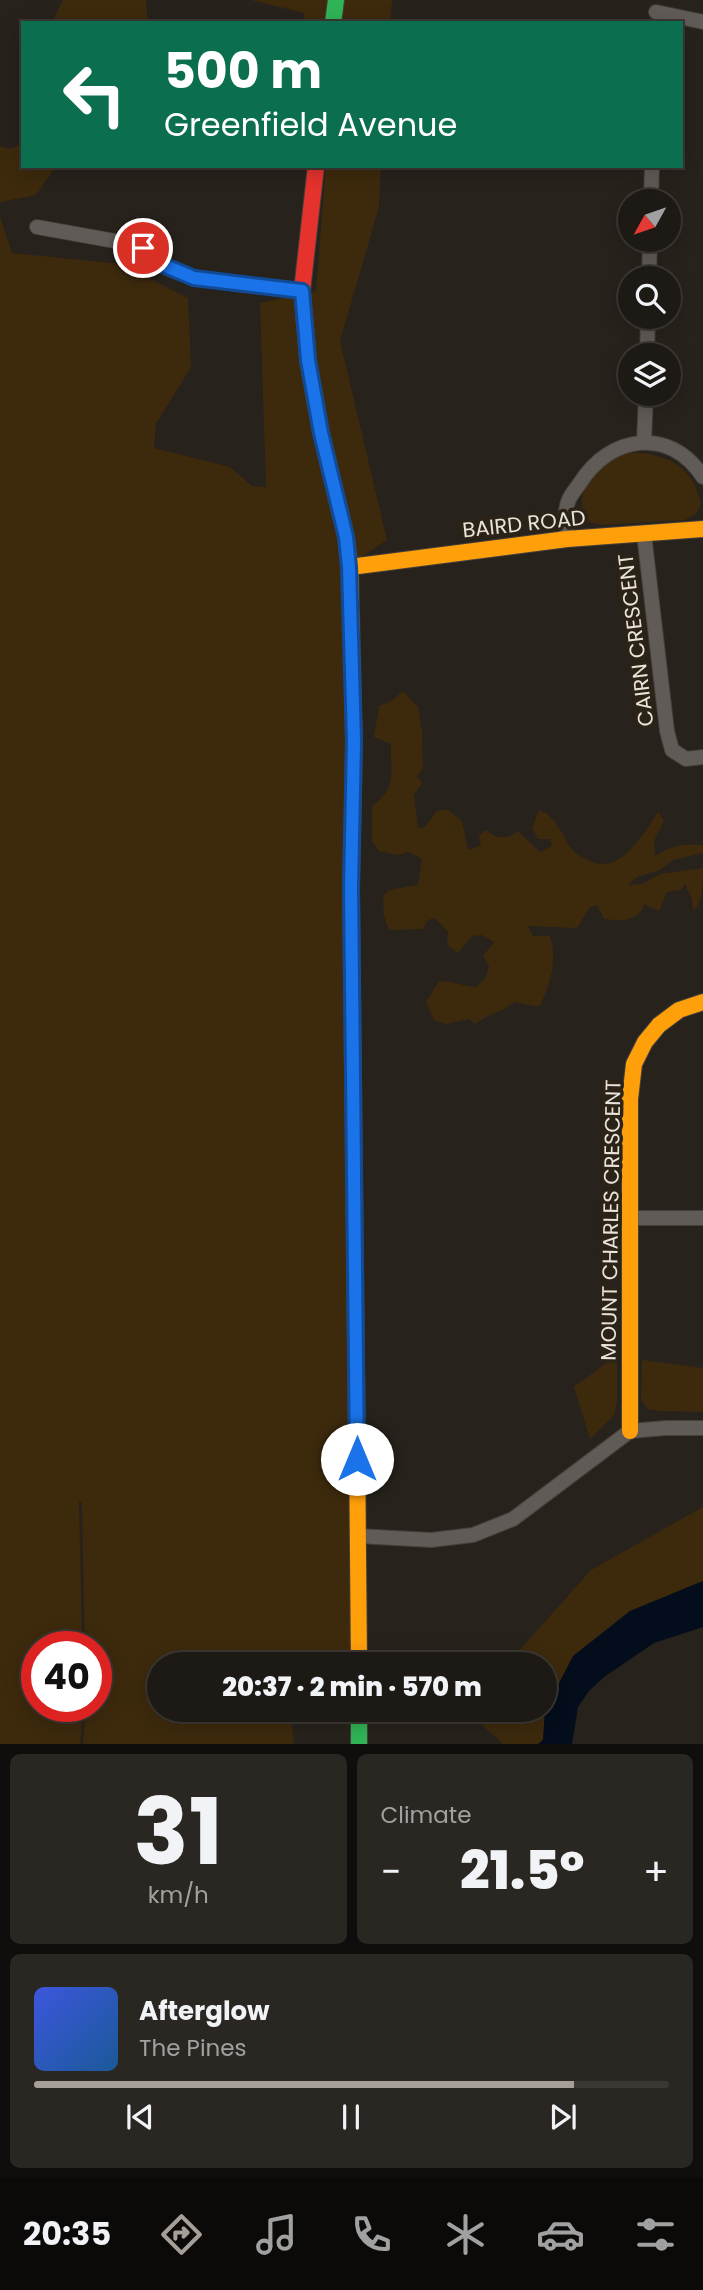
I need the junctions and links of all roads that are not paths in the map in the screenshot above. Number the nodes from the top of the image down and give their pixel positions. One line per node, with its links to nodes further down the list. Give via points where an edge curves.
1 (336, 0): 3 (street)
2 (656, 12): 4 (street)
3 (333, 21)
4 (703, 22)
5 (316, 168): 9 (street)
6 (652, 168): 7 (street)
7 (651, 189)
8 (37, 227): 9 (street, via 137,245 156,262 194,278)
9 (302, 291): 16 (street, via 308,360)
10 (645, 406): 11 (street)
11 (644, 441): 12 (street, via 683,455); 15 (street, via 606,454 586,473 568,501)
12 (703, 477)
13 (703, 529): 14 (street, BAIRD ROAD)
14 (644, 534): 15 (street, BAIRD ROAD); 17 (street, CAIRN CRESCENT, via 667,732 672,750 686,759)
15 (567, 539): 16 (street, BAIRD ROAD)
16 (349, 567): 23 (street)
17 (703, 757)
18 (703, 1002): 19 (street, MOUNT CHARLES CRESCENT, via 679,1010 659,1025 634,1064)
19 (631, 1218): 20 (street); 22 (street, MOUNT CHARLES CRESCENT)
20 (703, 1218)
21 (703, 1428): 22 (street)
22 (630, 1431): 23 (street, via 513,1519 473,1535 430,1540)
23 (358, 1536): 24 (street)
24 (359, 1652)
25 (359, 1722): 26 (street)
26 (359, 1744)

